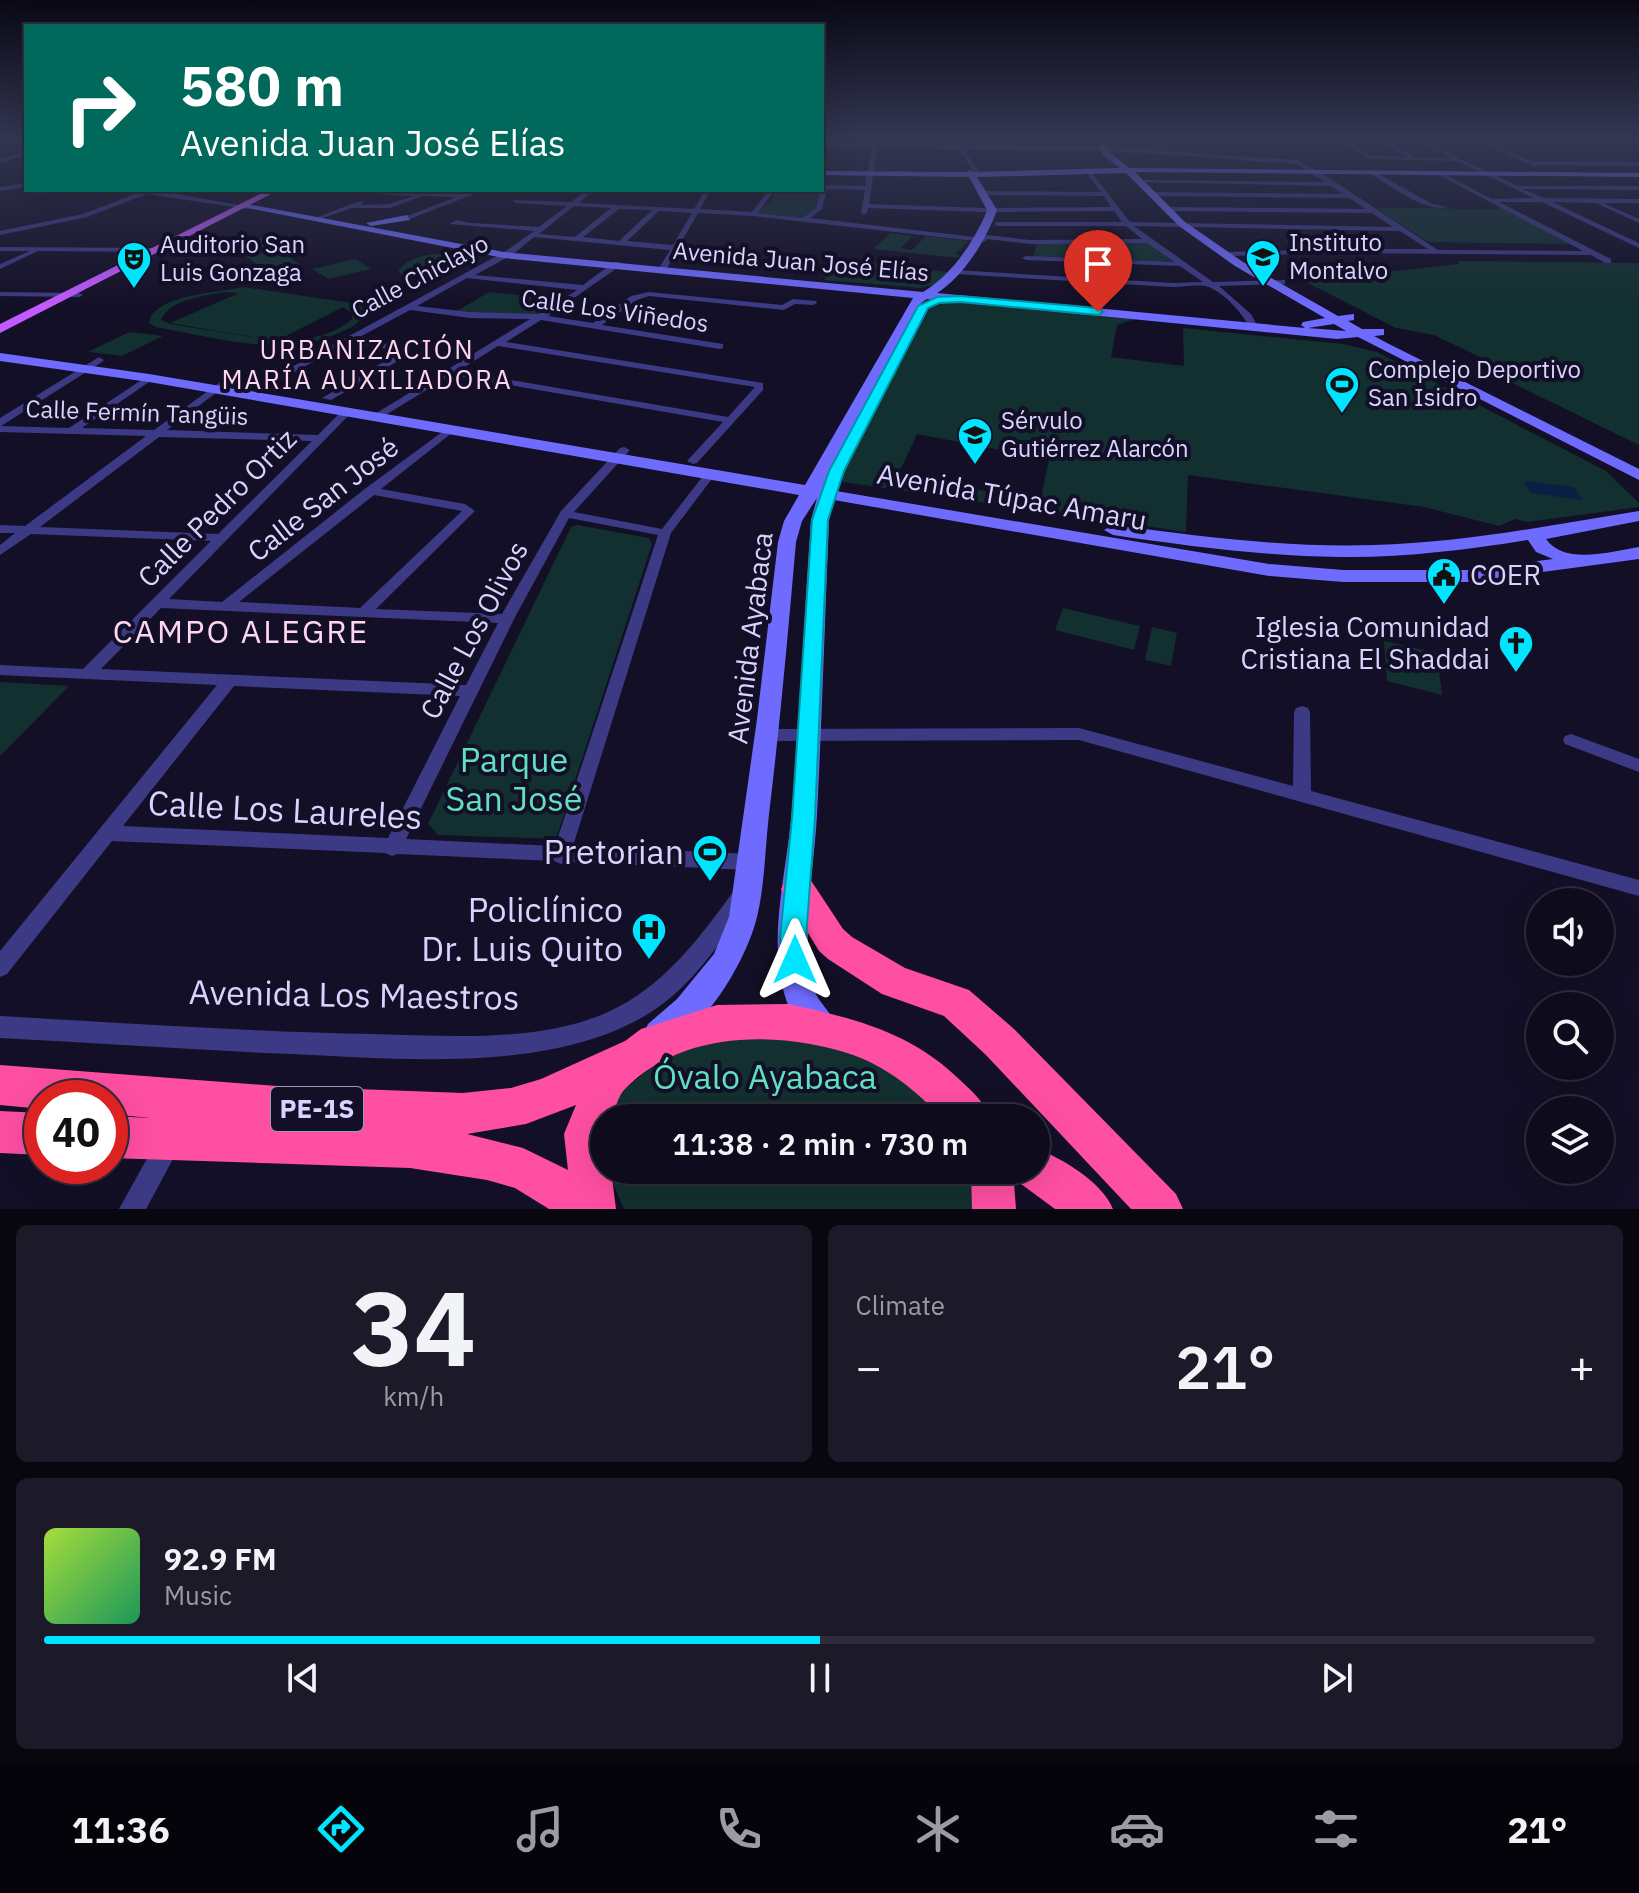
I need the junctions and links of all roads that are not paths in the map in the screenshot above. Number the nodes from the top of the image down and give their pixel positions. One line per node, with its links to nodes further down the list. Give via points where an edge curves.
1 (140, 194): 56 (street, via 74,219)
2 (175, 194): 32 (street)
3 (266, 194): 32 (main road)
4 (373, 194): 36 (street)
5 (422, 194): 36 (street, via 395,205)
6 (446, 194): 24 (street)
7 (472, 194): 24 (street)
8 (585, 194): 33 (street, Calle Chiclayo)
9 (706, 194): 41 (street)
10 (769, 194): 43 (street)
11 (822, 194): 46 (street, via 819,209)
12 (868, 194): 35 (street)
13 (951, 194): 31 (street)
14 (978, 194): 31 (street)
15 (1010, 194): 31 (street)
16 (1099, 194): 31 (street)
17 (1105, 194): 39 (street)
18 (1156, 194): 40 (street)
19 (1333, 194): 25 (street)
20 (1411, 194): 21 (street, via 1445,207)
21 (1423, 194)
22 (1479, 194): 26 (street)
23 (1532, 194): 27 (street)
24 (468, 196): 45 (street)
25 (1353, 196): 42 (street)
26 (1490, 200): 27 (street); 71 (street)
27 (1544, 200): 29 (street); 59 (street)
28 (515, 201): 33 (street)
29 (1595, 201): 30 (street); 47 (street)
30 (1639, 201)
31 (982, 203): 38 (street); 39 (street); 50 (street); 57 (street); 63 (street); 85 (street, Avenida Ayabaca)
32 (248, 204): 44 (street); 69 (main road)
33 (573, 204): 34 (street); 53 (street, Calle Chiclayo)
34 (618, 206): 37 (street); 61 (street)
35 (866, 206): 38 (street); 51 (street)
36 (355, 207): 44 (street)
37 (658, 208): 41 (street); 64 (street)
38 (944, 209): 57 (street)
39 (1116, 209): 50 (street)
40 (1171, 209): 42 (street); 52 (street)
41 (698, 210): 43 (street); 67 (street)
42 (1375, 211): 54 (street)
43 (754, 214): 46 (street)
44 (318, 218): 48 (street); 55 (street)
45 (407, 218): 48 (street); 55 (street)
46 (805, 219): 51 (street)
47 (1639, 221)
48 (349, 223): 55 (street)
49 (467, 224): 53 (street)
50 (1128, 224): 52 (street); 62 (street)
51 (853, 225): 57 (street)
52 (1187, 225): 54 (street); 73 (street); 82 (street, via 1218,251)
53 (539, 229): 58 (street, Calle Chiclayo)
54 (1402, 229): 70 (street)
55 (376, 230): 72 (street, Avenida Juan José Elías)
56 (0, 233)
57 (928, 234)
58 (532, 235): 61 (street); 72 (street, Calle Chiclayo)
59 (1619, 236): 60 (street); 65 (street)
60 (1639, 236)
61 (577, 239): 64 (street)
62 (1150, 241): 63 (street); 76 (street)
63 (1030, 242): 74 (street)
64 (621, 243): 67 (street)
65 (1639, 246)
66 (43, 248): 68 (street); 69 (street); 78 (street)
67 (677, 248): 79 (street)
68 (0, 249)
69 (159, 250): 87 (main road); 88 (main road)
70 (1435, 251): 71 (street); 73 (street)
71 (1593, 253): 75 (street)
72 (506, 254): 77 (street, Avenida Juan José Elías); 80 (street, Calle Chiclayo)
73 (1229, 254): 82 (street)
74 (1026, 258): 76 (street); 81 (street)
75 (1608, 261)
76 (1178, 264): 83 (street)
77 (615, 265): 79 (street, Avenida Juan José Elías); 84 (street)
78 (0, 267)
79 (663, 269): 85 (street, Avenida Juan José Elías)
80 (466, 276): 84 (street); 90 (street, Calle Chiclayo)
81 (1020, 277): 83 (street); 85 (street)
82 (1276, 282): 83 (street); 92 (street); 93 (street)
83 (1211, 285): 95 (street, via 1234,299)
84 (584, 288): 91 (street)
85 (937, 291): 95 (street, Avenida Juan José Elías); 126 (street, Avenida Ayabaca)
86 (0, 294): 87 (street)
87 (66, 295): 88 (street); 96 (main road)
88 (79, 295): 99 (main road)
89 (813, 303): 94 (street, via 793,301 784,308 649,294 634,298)
90 (408, 307): 91 (street, Calle Los Viñedos); 100 (street, Calle Chiclayo)
91 (539, 317): 94 (street, Calle Los Viñedos); 101 (street)
92 (1350, 317): 93 (street, Avenida Juan José Elías); 97 (street)
93 (1334, 319): 95 (street, Avenida Juan José Elías); 98 (street)
94 (596, 325): 102 (street, Calle Los Viñedos)
95 (1254, 325): 98 (street, Avenida Juan José Elías)
96 (0, 329)
97 (1380, 332): 98 (street, Avenida Juan José Elías); 110 (street)
98 (1362, 335): 112 (street)
99 (0, 337)
100 (346, 340): 109 (street, Calle Chiclayo); 111 (street, via 407,352)
101 (496, 343): 106 (street); 115 (street, via 757,383 760,388)
102 (720, 346)
103 (0, 350): 105 (street, Avenida Túpac Amaru)
104 (0, 357): 105 (street, Avenida Túpac Amaru)
105 (93, 364): 107 (street, Avenida Túpac Amaru); 108 (street, Avenida Túpac Amaru); 116 (street)
106 (449, 372): 114 (street); 115 (street)
107 (149, 378): 108 (street, Avenida Túpac Amaru); 118 (street)
108 (220, 385): 109 (street, Avenida Túpac Amaru); 113 (street, Avenida Túpac Amaru); 119 (street)
109 (260, 387): 111 (street, Avenida Túpac Amaru)
110 (1509, 395): 112 (street); 122 (street)
111 (327, 398): 114 (street, Avenida Túpac Amaru)
112 (1487, 398): 125 (street)
113 (347, 412): 114 (street, Avenida Túpac Amaru); 120 (street, Calle Pedro Ortiz)
114 (382, 413): 117 (street, Avenida Túpac Amaru); 121 (street, Avenida Túpac Amaru)
115 (730, 420): 123 (street)
116 (0, 426): 118 (street, Calle Fermín Tangüis)
117 (449, 430): 121 (street, Avenida Túpac Amaru); 127 (street, Calle San José)
118 (71, 431): 119 (street, Calle Fermín Tangüis)
119 (157, 433): 120 (street, Calle Fermín Tangüis); 132 (street)
120 (320, 438): 135 (street, Calle Pedro Ortiz)
121 (620, 454): 123 (street, Avenida Túpac Amaru); 124 (street, Avenida Túpac Amaru); 128 (street, Calle Los Olivos)
122 (1639, 460)
123 (693, 461): 126 (street, Avenida Túpac Amaru)
124 (710, 474): 126 (street, Avenida Túpac Amaru); 134 (street)
125 (1639, 475)
126 (821, 487): 130 (street, Avenida Túpac Amaru); 150 (street, Avenida Ayabaca, via 793,521 787,542); 151 (street, Avenida Ayabaca)
127 (370, 491): 142 (street, Calle San José); 143 (street, via 469,511)
128 (565, 514): 134 (street); 144 (street, Calle Los Olivos)
129 (1639, 516): 133 (street, Avenida Túpac Amaru)
130 (1057, 527): 136 (street, Avenida Túpac Amaru, via 1304,551 1387,550); 140 (street, Avenida Túpac Amaru, via 1222,563 1317,574 1438,577)
131 (0, 529): 132 (street)
132 (28, 530): 135 (street); 137 (street)
133 (1543, 531): 136 (street, Avenida Túpac Amaru); 139 (street, via 1536,538 1543,548)
134 (665, 533): 157 (street)
135 (220, 538): 141 (street, Calle Pedro Ortiz)
136 (1498, 538): 140 (street, via 1531,551 1541,563)
137 (0, 551)
138 (1639, 553): 139 (street, Avenida Túpac Amaru)
139 (1584, 562): 140 (street, Avenida Túpac Amaru)
140 (1537, 568)
141 (156, 603): 142 (street); 146 (street, Calle Pedro Ortiz)
142 (227, 605): 143 (street)
143 (364, 612): 144 (street)
144 (507, 619): 148 (street, Calle Los Olivos)
145 (0, 670): 146 (street)
146 (88, 673): 147 (street)
147 (230, 680): 148 (street); 155 (street)
148 (471, 691): 156 (street, Calle Los Olivos)
149 (1302, 712): 154 (street)
150 (767, 735): 151 (street); 158 (street, Avenida Ayabaca)
151 (807, 735): 154 (street, via 1079,734); 160 (street, Avenida Ayabaca)
152 (1571, 740): 153 (street)
153 (1639, 766)
154 (1302, 794): 159 (street)
155 (106, 833): 156 (street, Calle Los Laureles); 162 (street)
156 (392, 848): 157 (street, Calle Los Laureles)
157 (561, 856): 158 (street, Calle Los Laureles)
158 (749, 862): 161 (street, Avenida Ayabaca)
159 (1639, 888)
160 (798, 889): 164 (street, Avenida Ayabaca, via 796,982 803,1004); 179 (highway, via 840,948 895,982 956,1002)
161 (745, 891): 163 (street, Avenida Los Maestros, via 693,961 643,1005 612,1021 544,1039 443,1046 307,1044); 165 (street, Avenida Ayabaca, via 743,917 725,963 688,1009)
162 (0, 967)
163 (0, 1027)
164 (822, 1027): 165 (highway, PE-1S, via 788,1021 719,1024); 167 (highway, PE-1S, via 867,1039 904,1058)
165 (635, 1053): 166 (highway, PE-1S, via 565,1091 513,1107 467,1113 187,1101); 176 (highway, via 605,1080 587,1117 582,1158)
166 (0, 1085)
167 (958, 1104)
168 (0, 1132): 169 (highway)
169 (24, 1133)
170 (128, 1138): 171 (highway, PE-1S)
171 (172, 1139): 174 (street); 175 (highway, PE-1S, via 475,1155 550,1183)
172 (1050, 1179): 178 (highway)
173 (993, 1184): 177 (highway)
174 (132, 1209)
175 (583, 1209)
176 (594, 1209)
177 (994, 1209)
178 (1091, 1209)
179 (1161, 1209)

